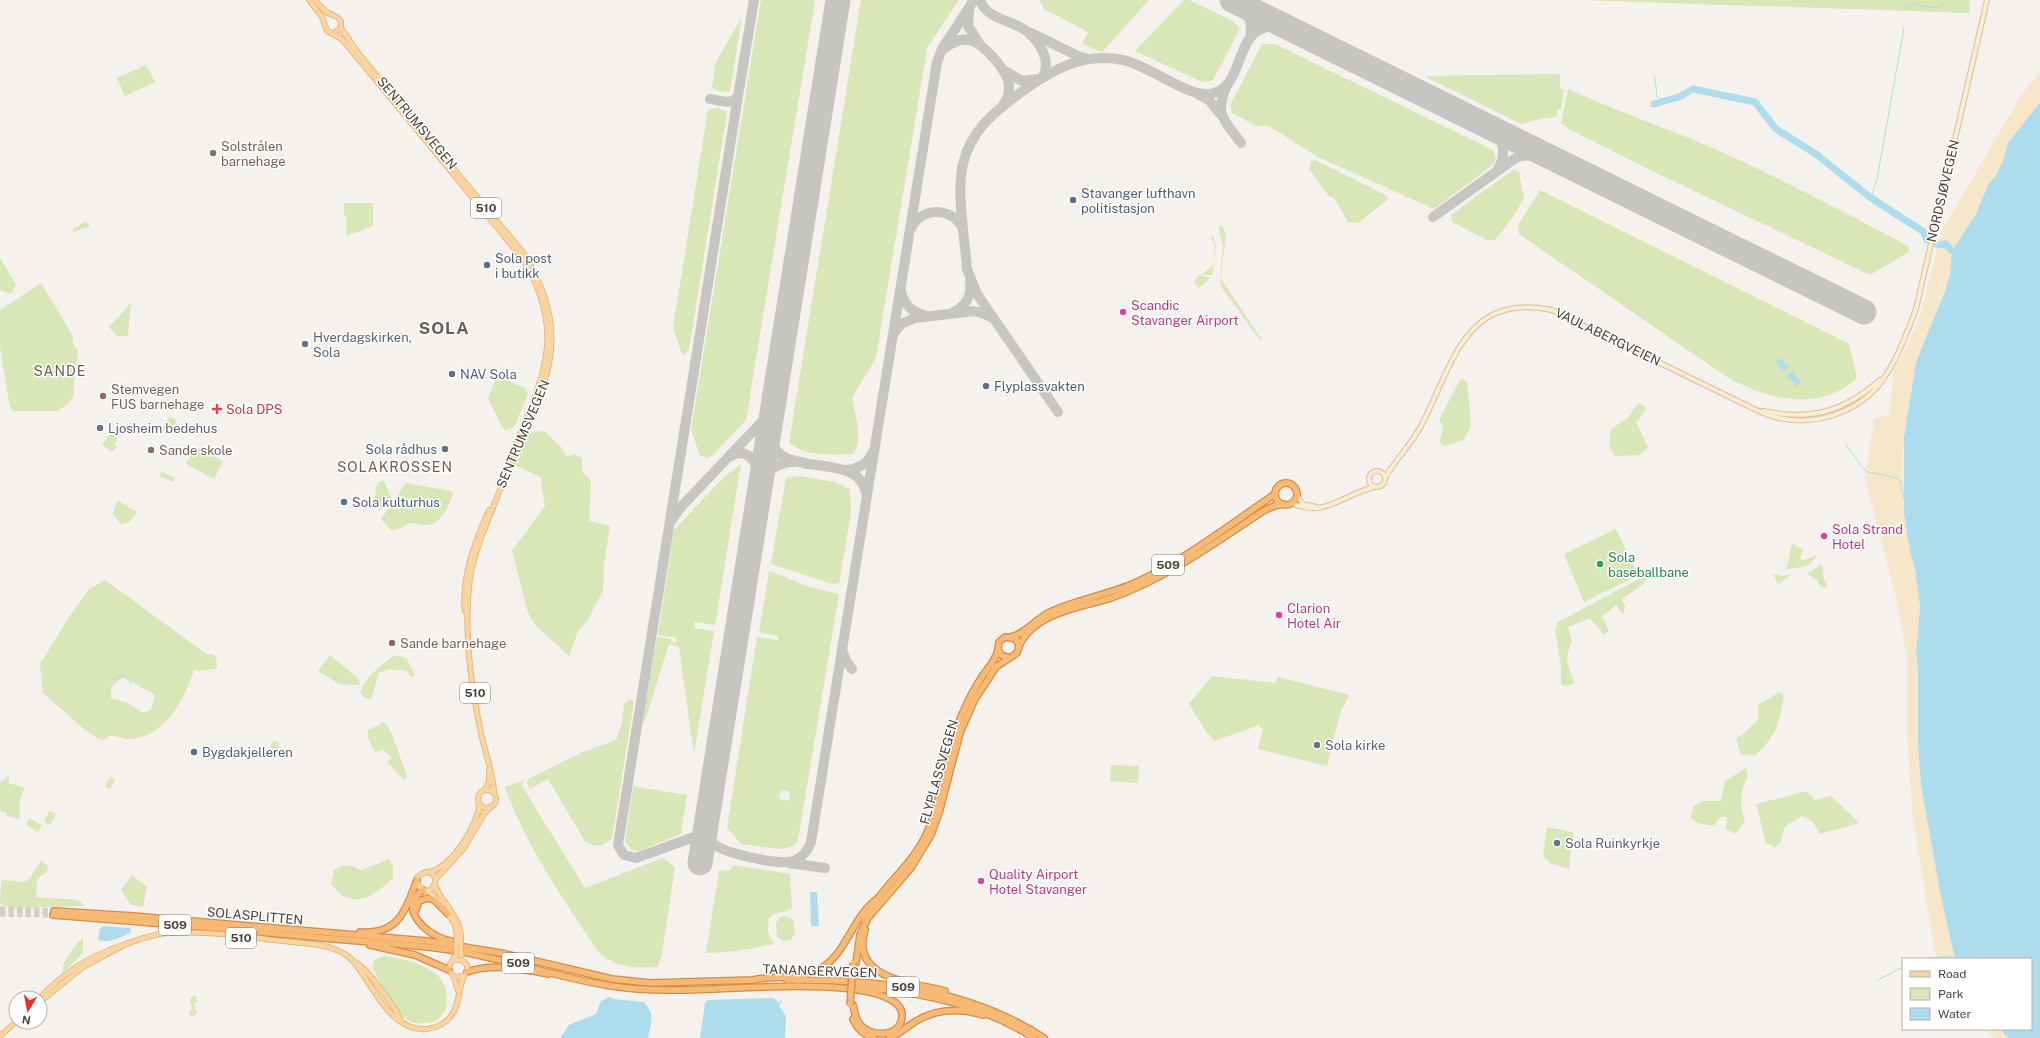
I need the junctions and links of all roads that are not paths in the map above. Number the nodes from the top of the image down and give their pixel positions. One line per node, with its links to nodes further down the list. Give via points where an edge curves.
1 (309, 0): 5 (main road, SENTRUMSVEGEN / 510)
2 (315, 0): 4 (main road, SENTRUMSVEGEN / 510)
3 (1987, 0): 8 (main road, NORDSJØVEGEN, via 1916,309 1900,348)
4 (332, 16): 5 (main road); 6 (main road, SENTRUMSVEGEN / 510, via 339,19)
5 (324, 23): 7 (main road, SENTRUMSVEGEN / 510, via 327,31)
6 (340, 28): 7 (main road); 23 (main road, SENTRUMSVEGEN / 510, via 525,255 537,276 548,309 552,337 547,377 481,539 471,572)
7 (334, 33): 23 (main road, SENTRUMSVEGEN / 510, via 346,44 522,258 533,278 544,309 547,347 543,376 473,550 465,584)
8 (1884, 376): 9 (main road, NORDSJØVEGEN, via 1860,396); 11 (main road, NORDSJØVEGEN, via 1868,395)
9 (1838, 408): 10 (main road, VAULABERGVEIEN, via 1819,414 1798,416)
10 (1757, 410): 11 (main road, VAULABERGVEIEN, via 1778,418 1797,420 1818,419); 12 (main road, VAULABERGVEIEN, via 1564,315 1538,307 1517,307 1489,316 1468,334 1417,433)
11 (1837, 414)
12 (1391, 467): 13 (main road); 14 (main road, VAULABERGVEIEN)
13 (1378, 471): 14 (main road); 15 (main road, via 1372,473)
14 (1385, 478): 16 (main road, via 1381,486)
15 (1369, 479): 16 (main road); 17 (main road)
16 (1374, 486): 17 (main road)
17 (1362, 490): 22 (main road)
18 (1275, 494): 19 (highway, 509, via 1279,486 1287,484 1295,488); 21 (highway, via 1276,499); 24 (highway, FLYPLASSVEGEN / 509, via 1255,510 1149,576 1110,593 1048,613 1018,634)
19 (1297, 496): 20 (highway); 22 (main road, via 1303,504)
20 (1292, 503): 21 (highway, 509); 22 (main road, via 1309,510)
21 (1283, 504): 25 (highway, FLYPLASSVEGEN / 509, via 1270,508 1138,587 1050,618 1026,635)
22 (1319, 508)
23 (466, 618): 28 (main road, SENTRUMSVEGEN / 510, via 480,724)
24 (1009, 637): 25 (highway, via 1016,639); 26 (highway, FLYPLASSVEGEN / 509, via 1002,639)
25 (1019, 646): 27 (highway, FLYPLASSVEGEN / 509, via 1018,653)
26 (998, 649): 27 (highway, via 1001,655); 38 (highway, FLYPLASSVEGEN / 509, via 996,658 970,697 960,720 927,833 907,865)
27 (1010, 658): 39 (highway, FLYPLASSVEGEN / 509, via 996,667 969,711 957,744 939,813 926,846 911,868)
28 (490, 767): 29 (main road, SENTRUMSVEGEN / 510, via 489,781); 30 (main road, SENTRUMSVEGEN / 510)
29 (485, 789): 30 (main road); 31 (main road, 510, via 479,793)
30 (494, 792): 32 (main road, 510, via 496,801)
31 (479, 804): 32 (main road, via 484,808); 33 (main road, 510, via 477,817 461,845 440,866)
32 (490, 808): 34 (main road, 510, via 464,848)
33 (428, 872): 34 (main road); 35 (main road, 510, via 419,875)
34 (436, 879): 36 (main road)
35 (417, 880): 37 (main road, via 418,886); 42 (highway, 509, via 408,907 391,926 374,932)
36 (435, 885): 37 (main road); 43 (main road, via 456,918 460,928)
37 (426, 890): 40 (main road, via 438,899); 41 (highway, via 416,896 413,903)
38 (877, 899): 50 (highway, 509, via 858,933); 54 (highway, 509, via 859,917 841,948 825,966 801,976 764,977)
39 (873, 912): 50 (highway, 509, via 860,935); 61 (highway, 509, via 864,934 863,946 866,958 875,969 895,979 961,995)
40 (448, 914): 41 (highway, via 434,900 425,898 417,904); 43 (main road)
41 (416, 917): 47 (highway, 509, via 423,927 439,938)
42 (335, 933): 44 (highway, SOLASPLITTEN / 509, via 54,913); 46 (highway, SOLASPLITTEN / 509)
43 (459, 937): 48 (main road, bridge)
44 (340, 939): 46 (highway, SOLASPLITTEN / 509); 51 (highway, 509, via 415,955)
45 (125, 944): 57 (main road, 510, via 80,963); 58 (main road, 510, via 83,967); 59 (main road, 510, via 166,933 195,933 318,945 334,950 354,962 388,1011 401,1021 421,1029 436,1027 451,1016)
46 (452, 948): 47 (highway, 509); 55 (highway, 509)
47 (484, 949): 54 (highway, 509, via 612,979 650,982)
48 (460, 957): 49 (main road); 49 (main road); 52 (main road, via 467,965)
49 (454, 960): 51 (main road)
50 (854, 963): 60 (highway, 509, bridge)
51 (449, 970): 53 (main road)
52 (466, 974): 53 (main road); 55 (highway, 509, via 478,969 504,968); 59 (main road, 510)
53 (454, 977): 59 (main road)
54 (753, 980): 61 (highway, TANANGERVEGEN / 509, via 886,984 932,992)
55 (585, 981): 56 (highway, 509, via 645,989)
56 (812, 986): 60 (highway, 509, via 883,996 897,1004 902,1018 896,1030 886,1035 871,1033 857,1019); 62 (highway, TANANGERVEGEN / 509, via 866,988 930,997 980,1011)
57 (48, 990)
58 (48, 995)
59 (458, 996)
60 (852, 1005): 65 (highway, 509, via 857,1027)
61 (982, 1006): 68 (highway, TANANGERVEGEN / 509, via 1016,1021)
62 (1013, 1026): 66 (highway, 509, via 973,1012 949,1011 922,1018); 67 (highway, TANANGERVEGEN / 509)
63 (8, 1029): 64 (main road)
64 (0, 1036)
65 (874, 1038)
66 (889, 1038)
67 (1034, 1038)
68 (1044, 1038)

